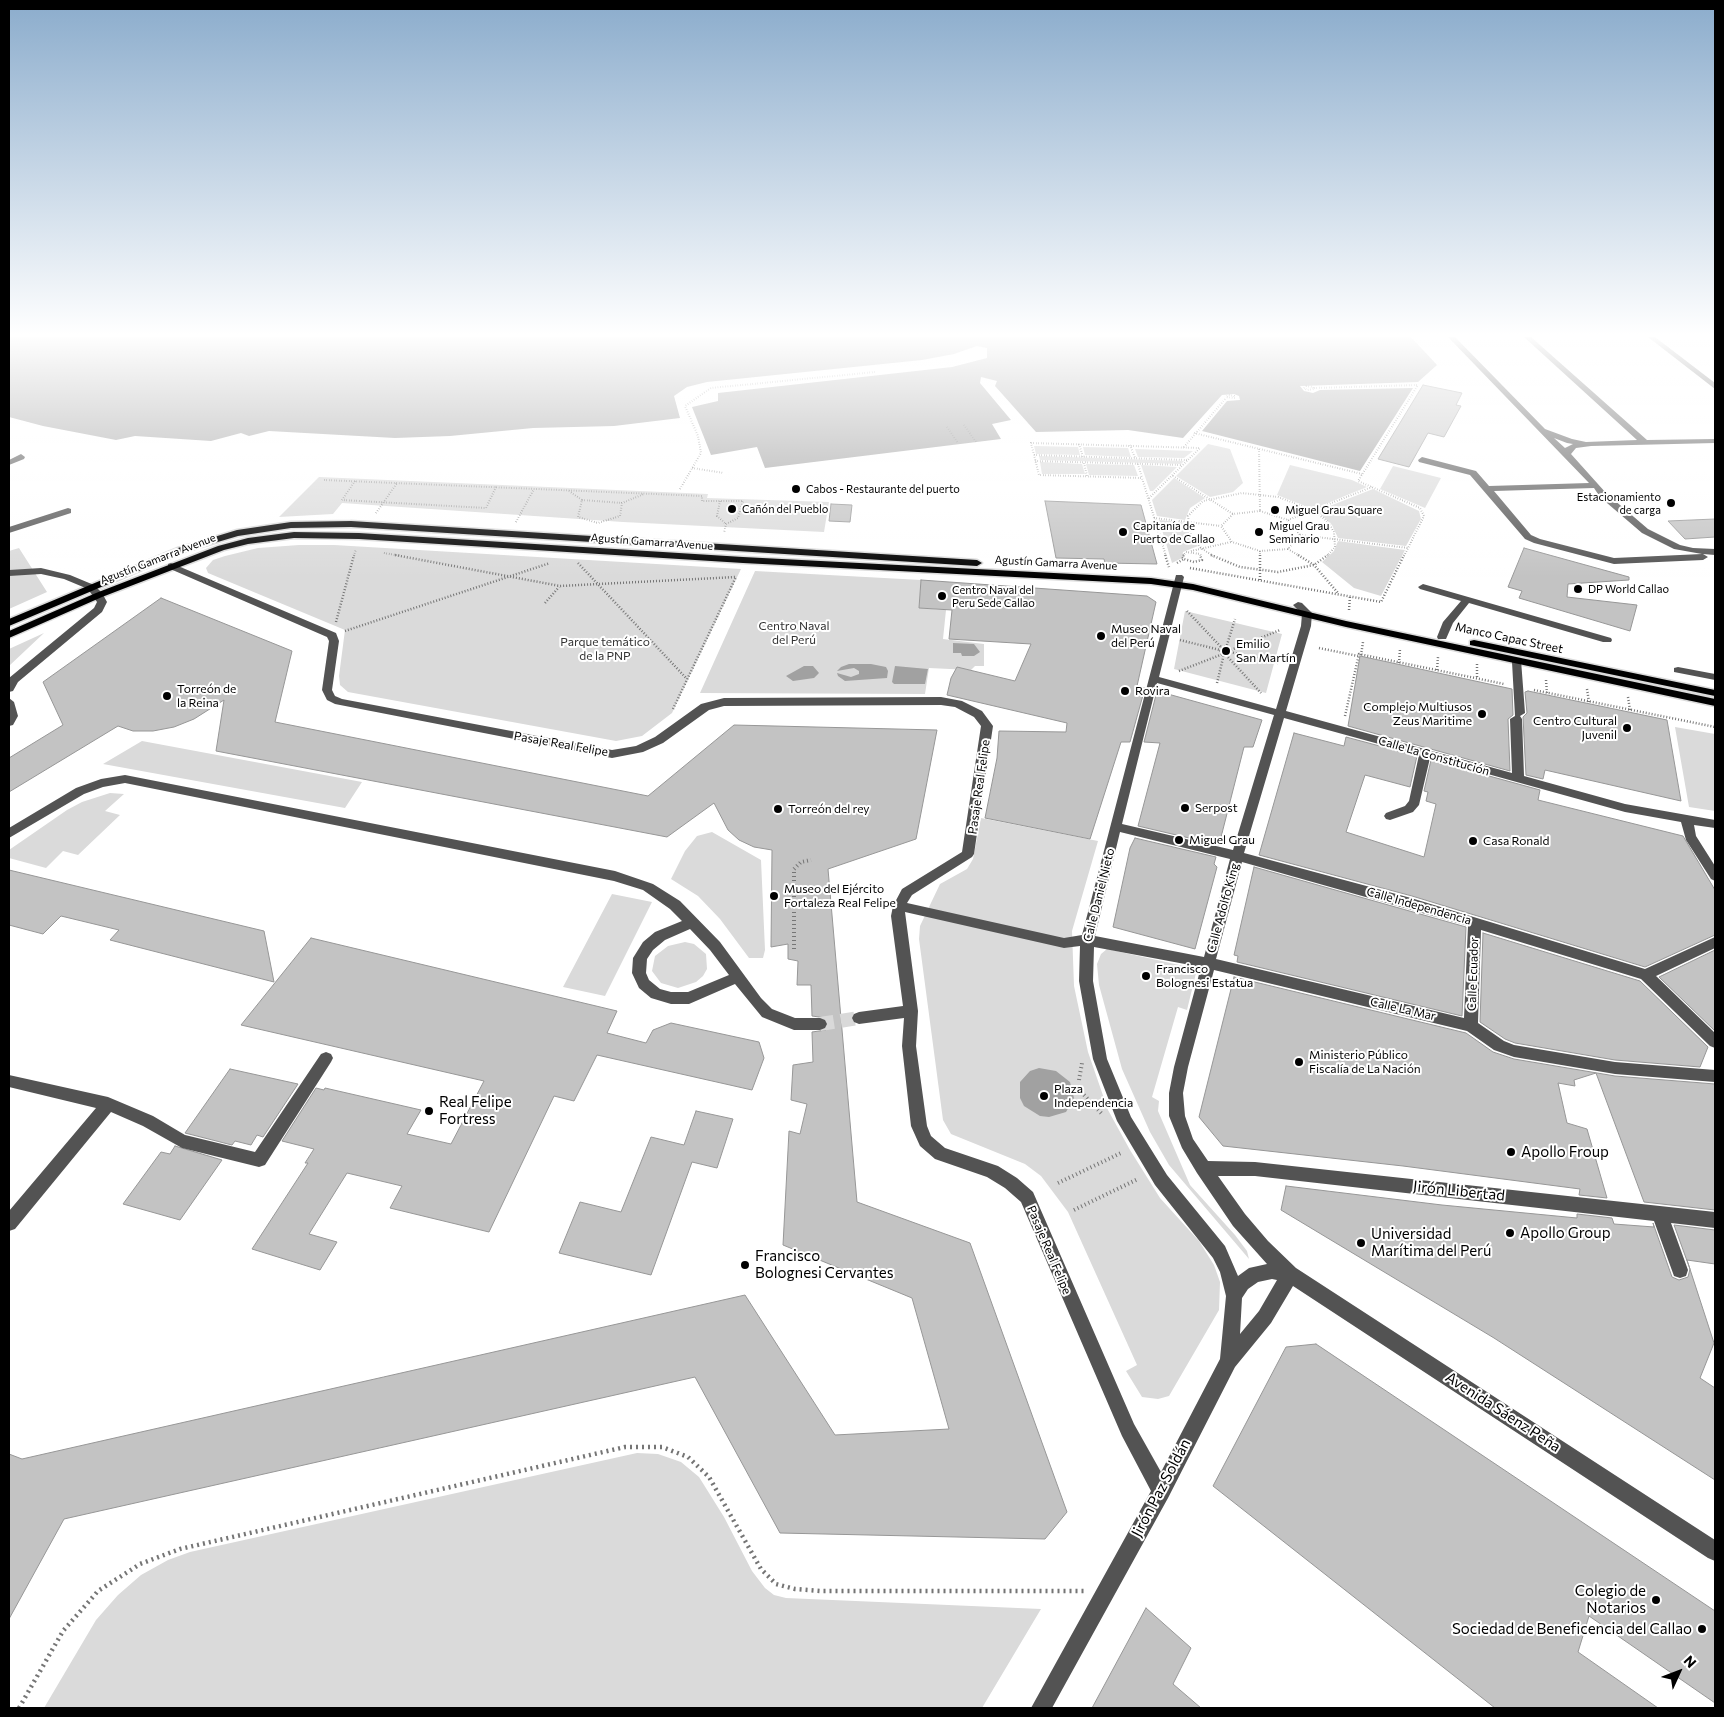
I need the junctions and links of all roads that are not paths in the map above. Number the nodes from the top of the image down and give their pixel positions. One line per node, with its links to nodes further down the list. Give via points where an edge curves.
1 (1528, 417): 3 (street)
2 (1617, 417): 5 (street)
3 (1537, 427): 6 (street, via 1570,441); 7 (street)
4 (1715, 441): 5 (street)
5 (1644, 442): 6 (street)
6 (1591, 444): 7 (street, via 1574,446)
7 (1566, 455): 11 (street)
8 (22, 457): 10 (street)
9 (1422, 460): 12 (street, via 1473,473)
10 (9, 463)
11 (1596, 485): 12 (street); 15 (street, via 1629,519 1662,540)
12 (1489, 490): 15 (street, via 1528,537 1537,541 1614,561)
13 (68, 511): 14 (street)
14 (9, 530)
15 (1713, 557)
16 (171, 566): 18 (main road, Agustín Gamarra Avenue, via 220,548 302,535); 21 (main road, Agustín Gamarra Avenue); 48 (street, Pasaje Real Felipe, via 332,635 334,641 327,690 331,698 339,702 612,754 639,749 659,740 705,707 724,702 941,701 972,709 986,726 970,848 964,858 907,892)
17 (9, 573): 19 (street, via 41,571)
18 (1178, 581): 19 (main road, Agustín Gamarra Avenue, via 1091,569 366,525 291,525 236,533 181,550); 23 (main road, Agustín Gamarra Avenue); 24 (main road, Agustín Gamarra Avenue); 31 (street, Calle Daniel Nieto)
19 (92, 587): 21 (street); 25 (main road, Agustín Gamarra Avenue)
20 (1423, 588): 22 (street)
21 (99, 595): 26 (main road, Agustín Gamarra Avenue); 33 (street, via 102,602 98,610 20,674)
22 (1467, 600): 27 (street, via 1448,622); 28 (street)
23 (1298, 605): 24 (street); 27 (main road, Manco Capac Street)
24 (1308, 615): 29 (main road, Manco Capac Street); 37 (street, Calle Adolfo King)
25 (9, 624)
26 (9, 635)
27 (1442, 637): 32 (main road, Manco Capac Street)
28 (1607, 640)
29 (1517, 662): 36 (main road, Manco Capac Street); 40 (street)
30 (1715, 677): 32 (street, via 1677,666)
31 (1155, 679): 37 (street, Calle La Constitución); 44 (street, Calle Daniel Nieto)
32 (1681, 686): 34 (main road, Manco Capac Street)
33 (9, 689)
34 (1715, 693)
35 (9, 702): 38 (street, via 12,716)
36 (1715, 703)
37 (1280, 713): 39 (street, Calle La Constitución); 46 (street, Calle Adolfo King)
38 (9, 722)
39 (1425, 754): 40 (street, Calle La Constitución); 41 (street, via 1414,802 1409,809)
40 (1518, 780): 42 (street, Calle La Constitución)
41 (1390, 816)
42 (1687, 821): 43 (street, Calle La Constitución); 47 (street, via 1690,837)
43 (1715, 824)
44 (1116, 827): 46 (street, Calle Independencia); 51 (street, Calle Daniel Nieto)
45 (9, 834): 49 (street, via 80,791 125,779 615,876 648,887 675,905)
46 (1237, 856): 50 (street, Calle Independencia); 53 (street, Calle Adolfo King)
47 (1715, 876)
48 (899, 906): 51 (street, Calle La Mar, via 1064,943); 56 (street, Pasaje Real Felipe)
49 (692, 922): 55 (street, via 715,946); 55 (street, via 660,936 648,946 640,958 639,973 644,984 656,994 689,998)
50 (1475, 922): 54 (street, Calle Independencia); 59 (street, Calle Ecuador)
51 (1087, 940): 53 (street, Calle La Mar); 71 (street, Calle Daniel Nieto, via 1086,980 1100,1059 1124,1121 1161,1180 1219,1252)
52 (1715, 942): 54 (street)
53 (1209, 963): 59 (street, Calle La Mar); 65 (street, Calle Adolfo King, via 1176,1093 1177,1116 1187,1143)
54 (1646, 974): 60 (street)
55 (738, 978): 58 (street, via 767,1013 794,1024)
56 (911, 1011): 57 (street); 73 (street, Pasaje Real Felipe, via 910,1046 918,1126 925,1141 940,1154 992,1171 1027,1197 1128,1430)
57 (859, 1018)
58 (820, 1024)
59 (1471, 1026): 62 (street, Calle La Mar, via 1499,1046 1514,1051 1615,1068)
60 (1715, 1042)
61 (326, 1058): 64 (street, via 259,1160 182,1142 148,1121)
62 (1715, 1076)
63 (9, 1080): 64 (street)
64 (108, 1104): 68 (street)
65 (1203, 1168): 66 (street, Jirón Libertad, via 1255,1168); 70 (street, Calle Adolfo King, via 1239,1220)
66 (1660, 1214): 67 (street, Jirón Libertad); 69 (street)
67 (1715, 1220)
68 (9, 1223)
69 (1680, 1270)
70 (1290, 1274): 71 (street, via 1272,1271 1255,1274 1242,1283); 72 (street, Jirón Paz Soldán, via 1265,1317); 74 (street, Avenida Sáenz Peña)
71 (1234, 1296): 72 (street, Calle Daniel Nieto)
72 (1229, 1361): 73 (street, Jirón Paz Soldán)
73 (1161, 1491): 75 (street, Jirón Paz Soldán)
74 (1715, 1551)
75 (1041, 1708)

